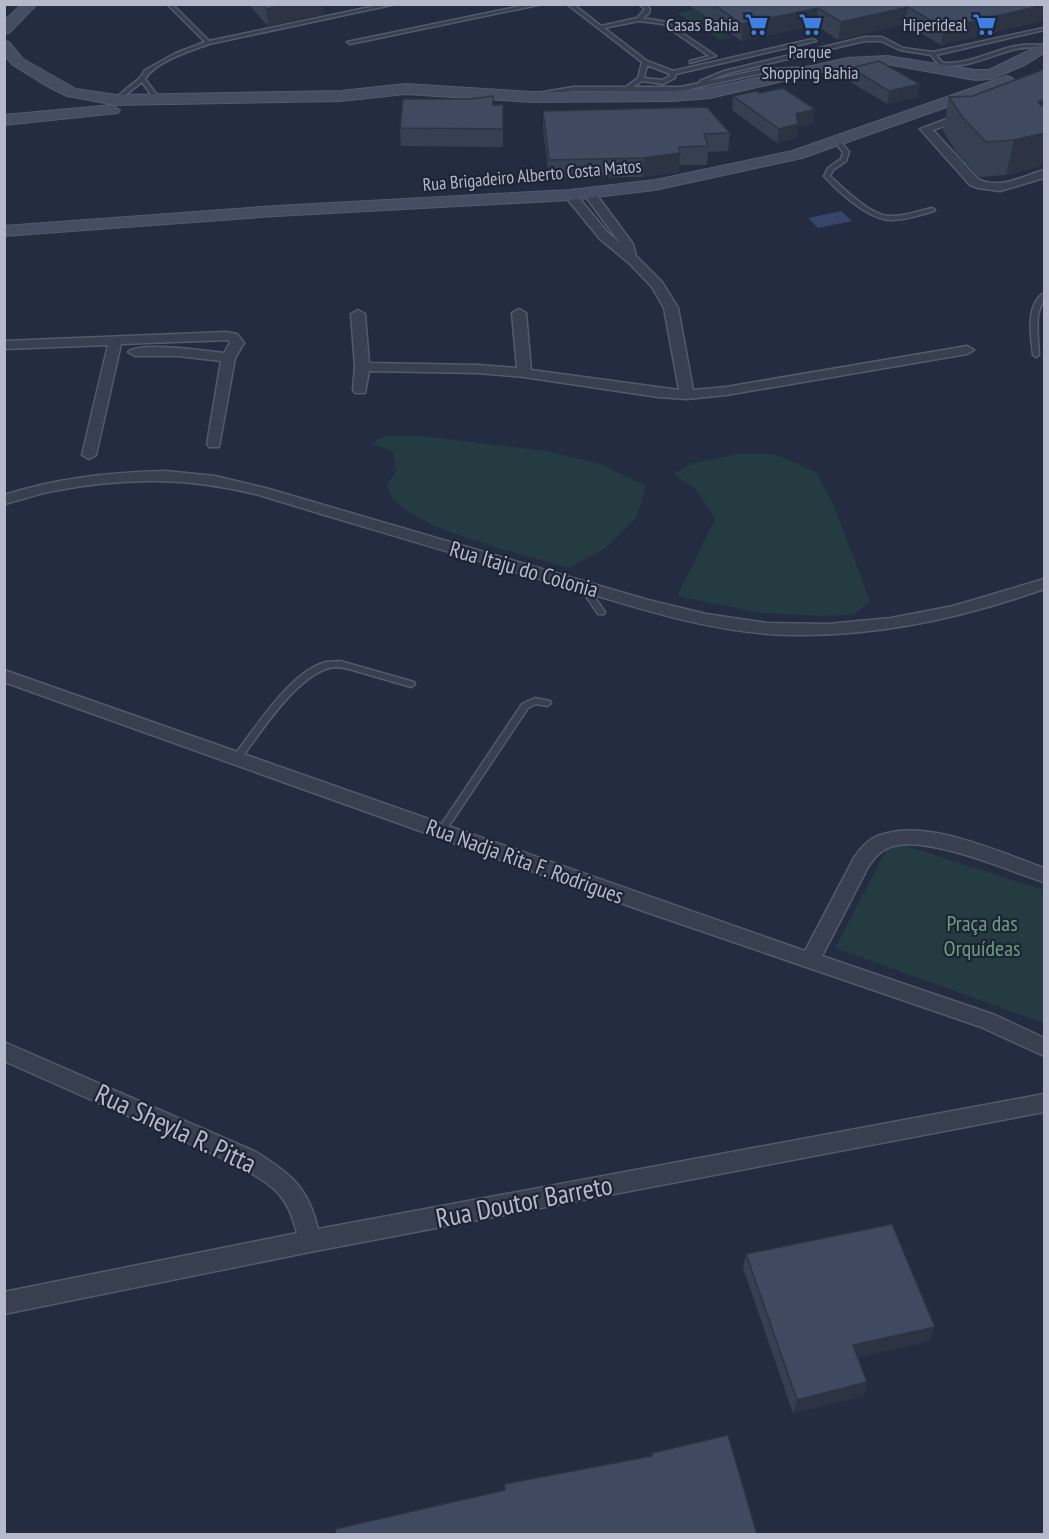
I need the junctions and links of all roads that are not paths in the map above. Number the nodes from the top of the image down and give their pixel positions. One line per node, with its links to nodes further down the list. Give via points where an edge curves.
1 (30, 4): 10 (street)
2 (170, 4): 13 (lane)
3 (394, 4): 13 (lane)
4 (541, 4): 12 (lane)
5 (569, 4): 8 (lane)
6 (641, 4): 7 (lane, via 648,9)
7 (639, 19): 8 (lane); 18 (lane, via 664,23 713,56)
8 (599, 28): 17 (lane)
9 (1044, 29): 22 (lane)
10 (4, 30)
11 (813, 41): 21 (lane)
12 (350, 42)
13 (208, 43): 24 (lane, via 168,59 147,71)
14 (4, 45): 16 (street)
15 (1044, 46): 22 (street, via 1033,56 991,74)
16 (11, 61): 25 (street)
17 (645, 62): 21 (lane); 23 (lane)
18 (692, 62)
19 (830, 67): 22 (street, via 887,60); 26 (lane, via 773,70); 33 (street, via 710,93)
20 (1035, 70): 31 (street, Rua Brigadeiro Alberto Costa Matos)
21 (672, 77): 23 (lane, via 653,82); 27 (lane)
22 (937, 77): 26 (lane, via 902,49 874,38 726,72); 30 (street, via 871,69 745,97 677,106 445,108 448,99); 31 (street, Rua Brigadeiro Alberto Costa Matos); 31 (street); 38 (street, Rua Brigadeiro Alberto Costa Matos)
23 (641, 78): 28 (lane)
24 (142, 79): 34 (lane); 35 (lane)
25 (50, 82): 35 (street, via 72,93); 37 (street, via 55,92 45,103)
26 (702, 85): 27 (lane)
27 (693, 87): 28 (lane)
28 (627, 89): 33 (lane, via 574,89)
29 (382, 90): 30 (street); 34 (street, via 341,96); 37 (street, via 372,100 383,106 132,109)
30 (443, 90): 33 (street)
31 (983, 90): 32 (street)
32 (1002, 96)
33 (531, 97)
34 (157, 99): 35 (street)
35 (116, 100)
36 (978, 111): 39 (street, via 926,129 980,186 997,188)
37 (6, 120)
38 (837, 141): 40 (street, Rua Brigadeiro Alberto Costa Matos, via 796,155 724,171); 42 (lane, via 846,152 844,160 830,169 827,176 841,189 880,217 889,219)
39 (1044, 174)
40 (590, 193): 41 (street, Rua Brigadeiro Alberto Costa Matos); 44 (street, via 627,244)
41 (570, 195): 43 (street, Rua Brigadeiro Alberto Costa Matos); 44 (street, via 604,236)
42 (932, 210)
43 (4, 231)
44 (633, 260): 57 (street, via 657,285 671,308)
45 (1044, 295): 51 (lane, via 1035,320)
46 (519, 313): 55 (street)
47 (358, 314): 54 (street)
48 (4, 345): 49 (street)
49 (113, 347): 52 (street); 53 (street); 53 (street, via 226,336 237,343); 59 (street)
50 (967, 350): 57 (street)
51 (1035, 355)
52 (4, 356)
53 (228, 358): 58 (street)
54 (362, 367): 55 (street); 56 (street)
55 (524, 373): 57 (street)
56 (360, 390)
57 (687, 395)
58 (214, 444)
59 (89, 455)
60 (4, 500): 62 (street, Rua Itaju do Colonia, via 44,488 109,480 213,480)
61 (1044, 584): 62 (street, Rua Itaju do Colonia, via 1003,599 931,616 851,628 793,630 725,622)
62 (589, 588): 63 (lane, via 589,596)
63 (601, 612)
64 (4, 676): 67 (street, Rua Nadja Rita F. Rodrigues)
65 (411, 684): 67 (lane, via 338,663 313,670 295,685)
66 (547, 703): 68 (lane, via 535,701 525,706)
67 (237, 758): 68 (street, Rua Nadja Rita F. Rodrigues)
68 (442, 830): 70 (street, Rua Nadja Rita F. Rodrigues)
69 (1044, 875): 70 (street, via 932,840 907,836 885,841 871,849 861,863)
70 (810, 960): 71 (street, Rua Nadja Rita F. Rodrigues, via 988,1021)
71 (1044, 1047)
72 (4, 1051): 74 (street, Rua Sheyla R. Pitta, via 248,1159 278,1177 294,1190)
73 (1044, 1103): 74 (street, Rua Doutor Barreto)
74 (310, 1241): 75 (street, Rua Doutor Barreto)
75 (4, 1303)

